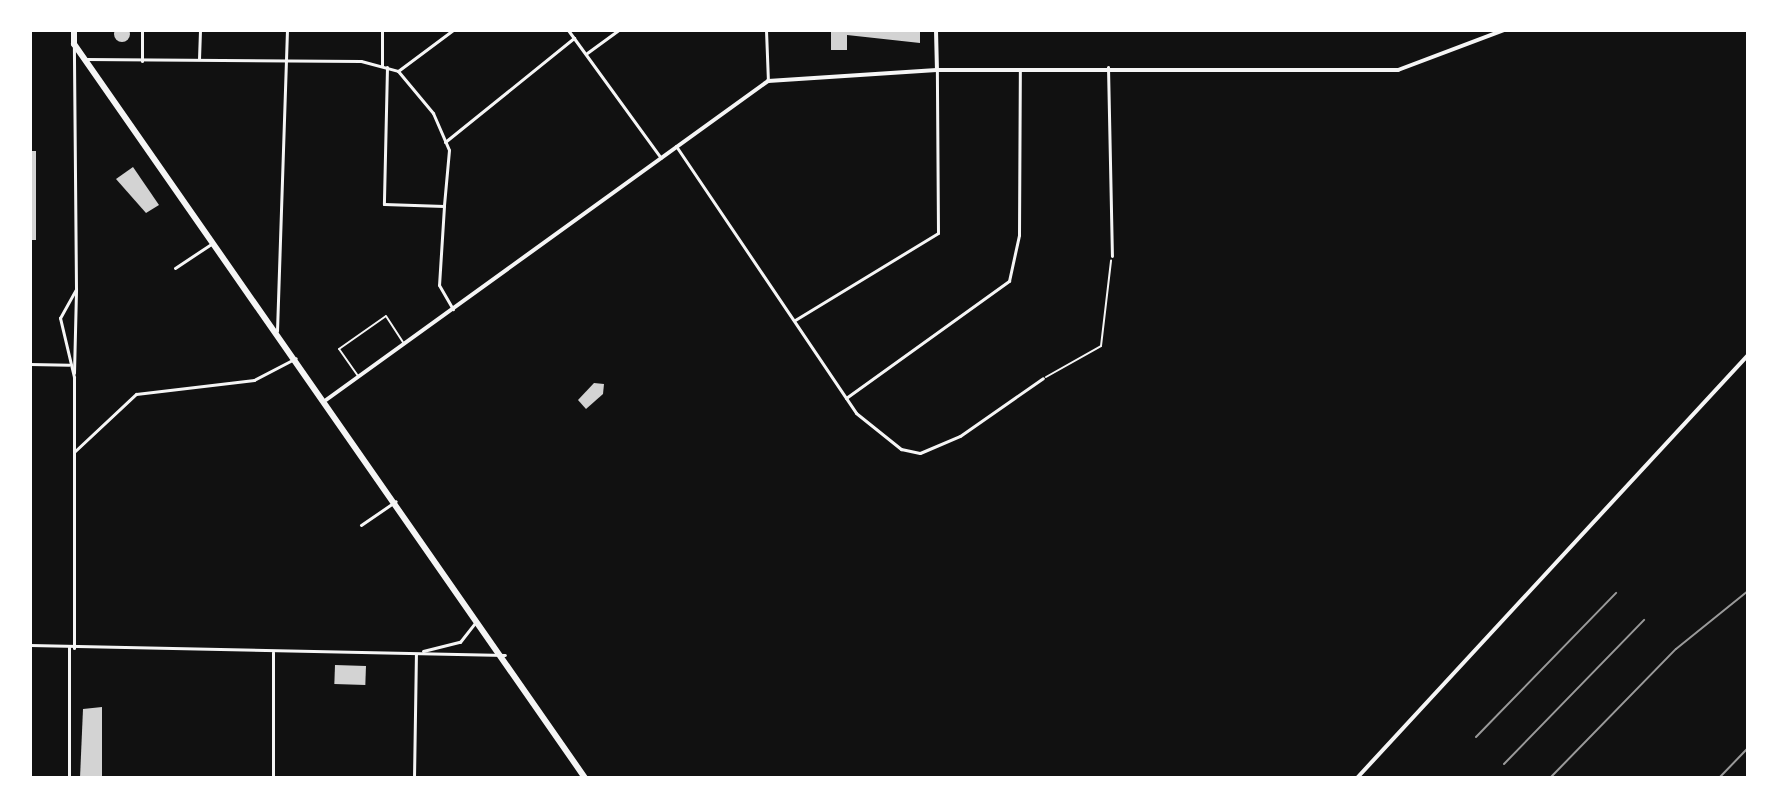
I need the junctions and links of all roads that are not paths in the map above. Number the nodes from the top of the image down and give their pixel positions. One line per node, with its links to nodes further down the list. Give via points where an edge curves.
1 (74, 30): 13 (highway)
2 (142, 30): 18 (street)
3 (200, 30): 16 (street)
4 (287, 30): 17 (street)
5 (382, 30): 19 (street)
6 (453, 30): 23 (street)
7 (568, 30): 12 (street)
8 (619, 30): 14 (street)
9 (766, 30): 24 (street)
10 (936, 30): 21 (street)
11 (1504, 30): 20 (street, via 1398,70)
12 (574, 38): 14 (street); 25 (street)
13 (74, 44): 15 (highway); 32 (street)
14 (587, 53): 27 (street)
15 (85, 59): 18 (street); 29 (highway)
16 (199, 59): 17 (street); 18 (street)
17 (287, 60): 19 (street); 35 (street)
18 (142, 61)
19 (385, 66): 23 (street); 28 (street, via 384,204)
20 (1108, 67): 22 (street); 30 (street)
21 (937, 70): 22 (street); 24 (street); 34 (street, via 938,233)
22 (1020, 70): 44 (street, via 1019,235 1009,281)
23 (398, 71): 25 (street, via 433,113)
24 (768, 81): 26 (street)
25 (445, 142): 28 (street, via 451,164)
26 (676, 146): 27 (street); 34 (street)
27 (661, 158): 33 (street)
28 (444, 206): 33 (street, via 439,285)
29 (214, 242): 31 (street); 35 (highway)
30 (1112, 256)
31 (175, 268)
32 (76, 289): 40 (street, via 60,309); 41 (street)
33 (453, 309): 36 (street)
34 (795, 320): 44 (street)
35 (277, 331): 38 (highway)
36 (405, 344): 42 (street); 42 (lane, via 386,316 339,349)
37 (1748, 355): 59 (street)
38 (296, 358): 45 (highway); 46 (street, via 254,380 129,396)
39 (30, 364): 40 (street)
40 (69, 365): 41 (street)
41 (74, 377): 46 (street)
42 (358, 377): 45 (street)
43 (1043, 378): 44 (street, via 920,453 868,425)
44 (846, 398)
45 (326, 400): 47 (highway)
46 (74, 452): 51 (street)
47 (396, 501): 48 (street); 49 (highway)
48 (361, 525)
49 (473, 608): 53 (street, via 469,637); 54 (highway)
50 (30, 645): 51 (street)
51 (71, 648): 52 (street); 55 (street)
52 (273, 652): 53 (street); 56 (street)
53 (416, 653): 54 (street); 57 (street)
54 (505, 655): 58 (highway)
55 (69, 778)
56 (273, 778)
57 (414, 778)
58 (585, 778)
59 (1357, 778)

